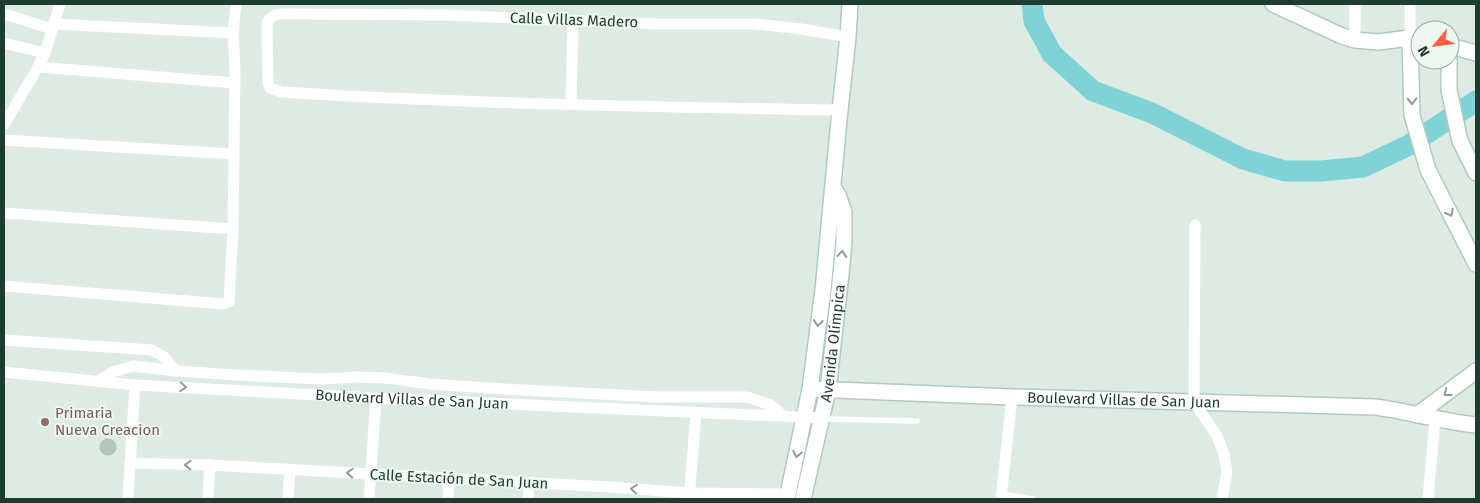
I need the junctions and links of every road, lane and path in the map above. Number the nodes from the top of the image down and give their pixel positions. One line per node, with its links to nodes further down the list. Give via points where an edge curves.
1 (60, 4): 10 (street)
2 (236, 4): 11 (street)
3 (850, 4): 12 (street, Avenida Olímpica)
4 (1273, 4): 13 (street)
5 (1355, 4): 13 (street)
6 (1410, 4): 9 (street)
7 (4, 14): 10 (street)
8 (573, 20): 12 (street, Calle Villas Madero, via 755,24); 23 (street); 23 (street, Calle Villas Madero, via 276,14 267,23 268,83 275,90 370,97)
9 (1411, 20)
10 (53, 26): 11 (street); 17 (street)
11 (233, 33): 22 (street)
12 (848, 37): 24 (street, Avenida Olímpica)
13 (1355, 40): 15 (street)
14 (4, 42): 17 (street)
15 (1410, 43)
16 (1460, 49): 18 (street)
17 (45, 53): 19 (street)
18 (1476, 53)
19 (38, 67): 22 (street); 25 (street)
20 (1413, 70): 33 (street, one-way to 33, via 1412,115 1428,170)
21 (1449, 70): 28 (street, via 1449,90 1460,141)
22 (234, 84): 27 (street)
23 (571, 104): 24 (street)
24 (840, 110): 29 (street, Avenida Olímpica)
25 (4, 125)
26 (4, 140): 27 (street)
27 (233, 154): 32 (street)
28 (1476, 173)
29 (833, 187): 41 (street, Avenida Olímpica, one-way to 41); 42 (street, Avenida Olímpica, one-way to 29, via 844,224 844,212)
30 (4, 212): 32 (street)
31 (1196, 225): 45 (street)
32 (233, 229): 34 (street, via 230,298 224,304)
33 (1476, 264)
34 (4, 286)
35 (4, 340): 36 (street, via 152,350)
36 (176, 371): 39 (street, via 133,366 113,372); 48 (street, via 322,379 385,378 430,384 658,397 747,397 771,405)
37 (1476, 371): 47 (street, one-way to 47)
38 (4, 372): 39 (street, Boulevard Villas de San Juan)
39 (99, 381): 40 (street, Boulevard Villas de San Juan)
40 (135, 385): 44 (street, Boulevard Villas de San Juan, one-way to 44); 54 (street)
41 (810, 389): 42 (street, Boulevard Villas de San Juan); 49 (street, Avenida Olímpica)
42 (828, 390): 43 (street, Boulevard Villas de San Juan); 50 (street, Avenida Olímpica)
43 (1012, 397): 45 (street, Boulevard Villas de San Juan); 63 (street)
44 (376, 398): 46 (street, Boulevard Villas de San Juan); 57 (street)
45 (1194, 402): 47 (street, Boulevard Villas de San Juan, via 1375,407); 73 (street, via 1217,436 1224,454 1227,472)
46 (696, 414): 48 (street, Boulevard Villas de San Juan); 61 (street)
47 (1417, 415): 51 (street, Boulevard Villas de San Juan)
48 (783, 416): 49 (street, Boulevard Villas de San Juan)
49 (804, 418): 50 (street, Boulevard Villas de San Juan); 62 (street, Avenida Olímpica, one-way to 62)
50 (821, 418): 52 (lane); 71 (street, Avenida Olímpica)
51 (1436, 419): 53 (street, Boulevard Villas de San Juan); 74 (street)
52 (917, 421)
53 (1476, 425)
54 (130, 463): 55 (street, Calle Estación de San Juan, one-way to 54); 64 (street)
55 (210, 465): 56 (street, Calle Estación de San Juan); 65 (street)
56 (290, 470): 57 (street, Calle Estación de San Juan, one-way to 56); 66 (street)
57 (370, 474): 58 (street, Calle Estación de San Juan); 67 (street)
58 (448, 479): 59 (street, Calle Estación de San Juan); 68 (street)
59 (529, 483): 60 (street, Calle Estación de San Juan); 69 (street)
60 (610, 487): 61 (street, Calle Estación de San Juan, one-way to 60); 70 (street)
61 (690, 496): 62 (street, Calle Estación de San Juan)
62 (787, 497)
63 (1001, 497): 72 (lane)
64 (128, 499)
65 (208, 499)
66 (288, 499)
67 (369, 499)
68 (448, 499)
69 (528, 499)
70 (609, 499)
71 (803, 499)
72 (1033, 499)
73 (1222, 499)
74 (1428, 499)

